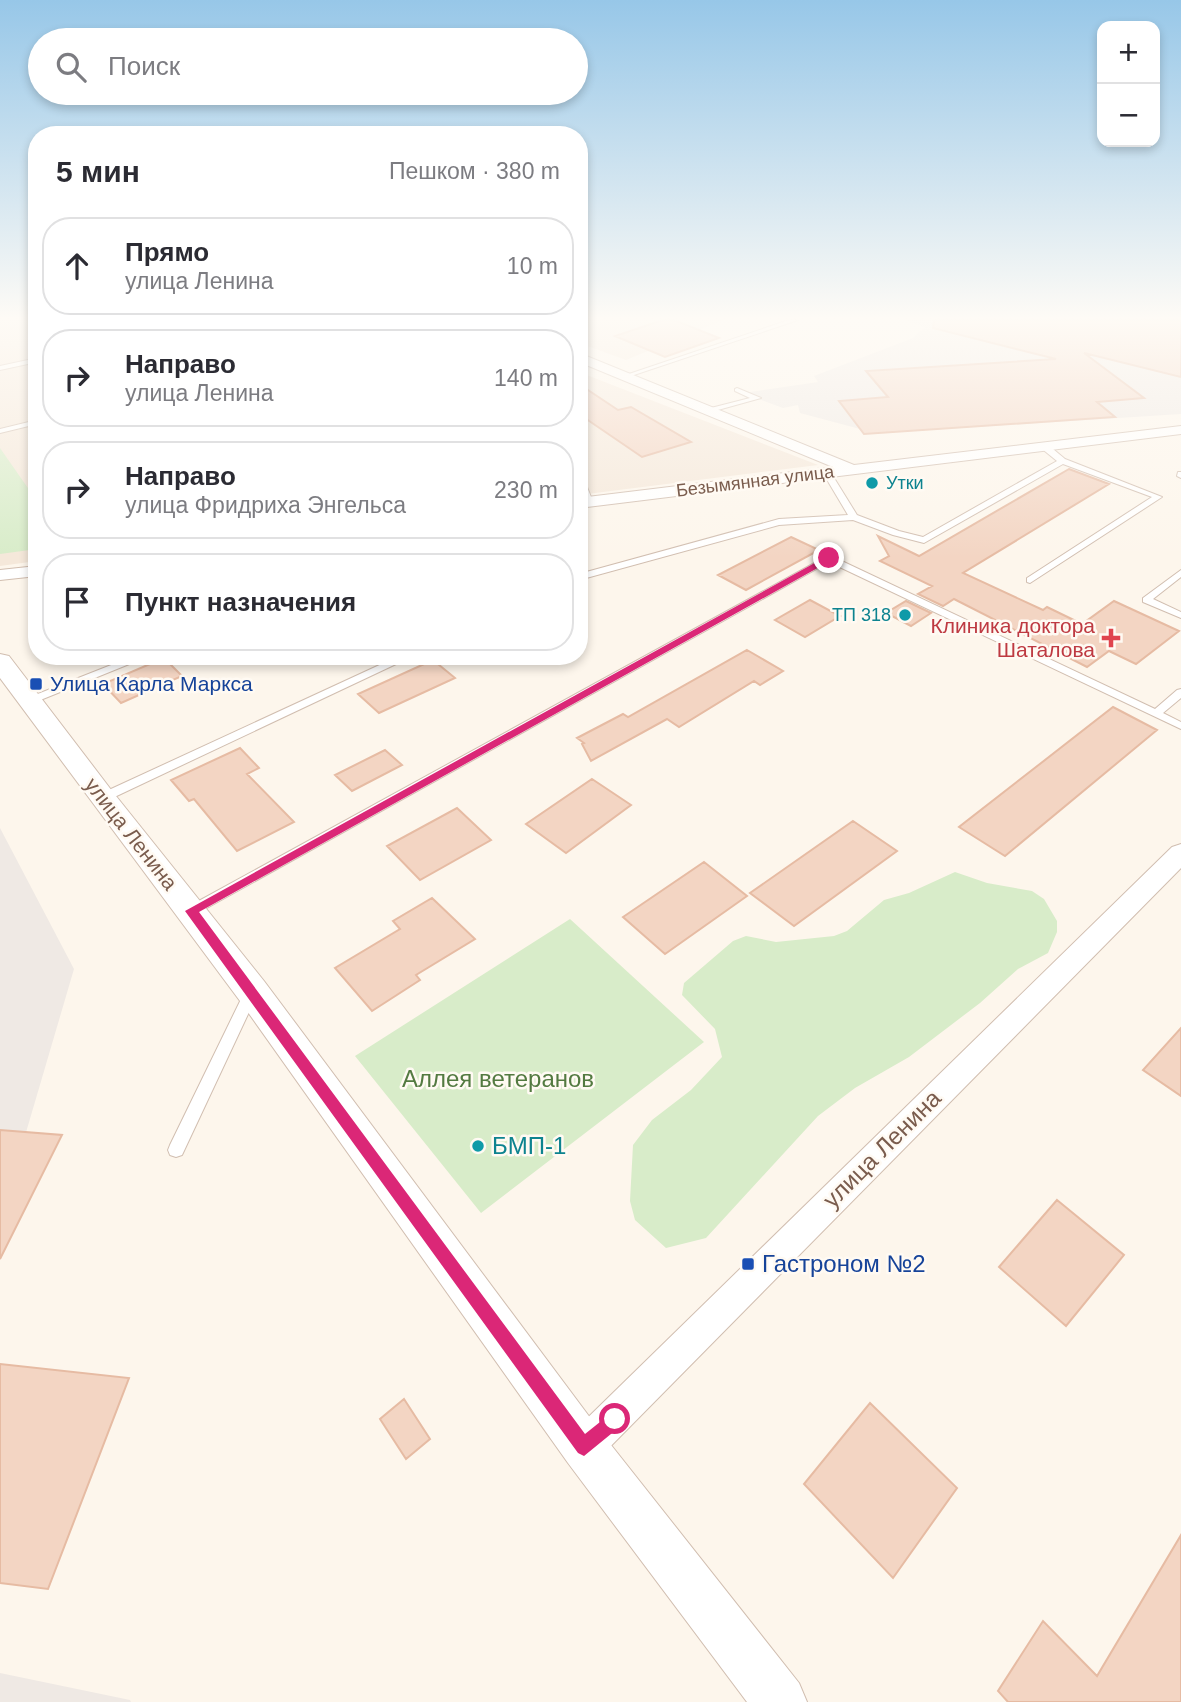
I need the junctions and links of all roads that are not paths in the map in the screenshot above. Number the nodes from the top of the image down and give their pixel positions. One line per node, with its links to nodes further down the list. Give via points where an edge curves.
1 (682, 399): 3 (street)
2 (752, 399): 3 (lane)
3 (710, 411): 9 (street)
4 (28, 424): 6 (lane)
5 (1181, 430): 7 (street, Безымянная улица)
6 (0, 431)
7 (1044, 446): 8 (lane); 9 (street, Безымянная улица)
8 (1062, 461): 12 (lane, via 924,540); 17 (lane, via 1158,497)
9 (851, 469): 10 (street, Безымянная улица)
10 (827, 473): 11 (street, Безымянная улица); 12 (lane)
11 (588, 502)
12 (854, 517): 16 (lane, via 779,522)
13 (28, 572): 15 (street)
14 (1181, 573): 18 (lane, via 1146,600)
15 (0, 575)
16 (588, 575)
17 (1030, 580)
18 (1181, 615)
19 (0, 661): 23 (street, улица Ленина)
20 (121, 665): 23 (lane)
21 (389, 665): 26 (lane)
22 (1181, 692): 24 (lane)
23 (29, 701): 26 (street, улица Ленина)
24 (1156, 714): 25 (lane); 28 (lane, via 829,558)
25 (1181, 726)
26 (102, 798): 28 (street, улица Ленина)
27 (1181, 853): 31 (street, улица Ленина)
28 (191, 911): 29 (street, улица Ленина)
29 (252, 991): 30 (lane); 31 (street, улица Ленина)
30 (176, 1150)
31 (584, 1447): 32 (street, улица Ленина)
32 (780, 1702)

